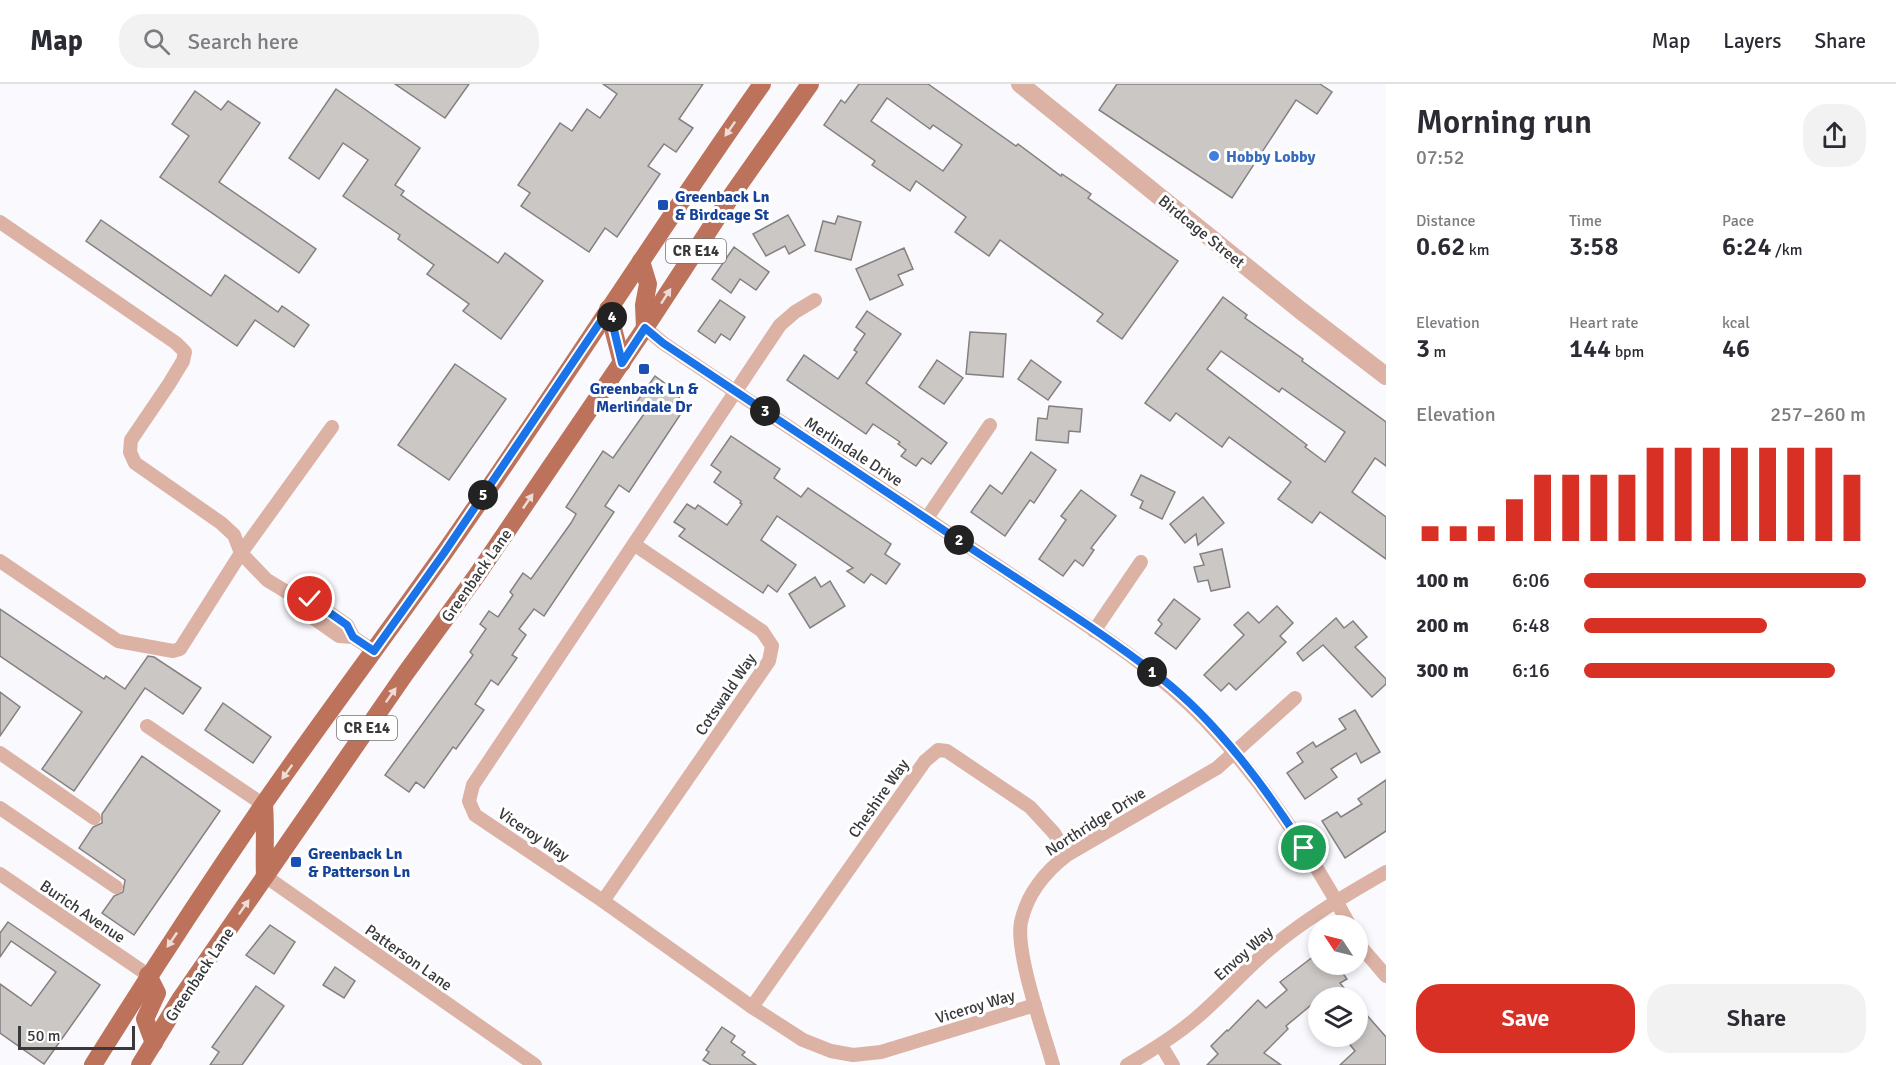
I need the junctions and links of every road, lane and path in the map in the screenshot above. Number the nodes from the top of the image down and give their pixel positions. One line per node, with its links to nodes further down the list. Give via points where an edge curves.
1 (762, 84): 5 (main road, CR E14, one-way to 5)
2 (810, 84): 8 (main road, Greenback Lane / CR E14, one-way to 2)
3 (1020, 84): 10 (street, Birdcage Street)
4 (0, 222): 16 (street, via 185,352 169,384 131,440 130,452 135,463 221,523 234,535)
5 (641, 261): 7 (main road, CR E14); 8 (main road, via 648,284)
6 (815, 300): 11 (street, Viceroy Way, via 780,325)
7 (609, 309): 9 (main road); 20 (main road, CR E14)
8 (645, 328): 9 (main road, Greenback Lane / CR E14); 11 (street, Merlindale Drive)
9 (622, 363): 31 (main road, Greenback Lane / CR E14, one-way to 9)
10 (1386, 376)
11 (735, 391): 14 (street, Merlindale Drive); 15 (street, Viceroy Way)
12 (990, 425): 14 (street)
13 (332, 427): 16 (street)
14 (927, 518): 19 (street, Merlindale Drive)
15 (634, 545): 34 (street, Viceroy Way, via 473,785 469,801 475,815); 34 (street, Cotswald Way, via 762,631 772,646 769,661)
16 (241, 553): 17 (street, via 189,637 180,649 173,651 118,641); 20 (street, via 267,580 300,600 302,610 339,636 353,637)
17 (0, 561)
18 (1141, 562): 19 (street)
19 (1094, 631): 23 (street, Merlindale Drive, via 1162,679)
20 (374, 651): 25 (main road, CR E14, one-way to 25)
21 (1295, 698): 23 (street, Northridge Drive)
22 (147, 726): 25 (street)
23 (1234, 752): 28 (street, Northridge Drive, via 1217,768); 33 (street, Merlindale Drive, via 1279,810)
24 (0, 753): 27 (street)
25 (264, 805): 31 (main road); 37 (main road, CR E14, one-way to 37)
26 (0, 808): 32 (street)
27 (94, 818)
28 (1066, 855): 39 (street, Northridge Drive, via 1038,884 1020,923 1021,947); 40 (street, Cheshire Way, via 1054,833 1030,807 947,751 938,750 925,760)
29 (1386, 872): 33 (street, Envoy Way)
30 (0, 874): 37 (street, Burich Avenue)
31 (265, 876): 41 (main road, Greenback Lane / CR E14, one-way to 31); 43 (street, Patterson Lane)
32 (116, 886)
33 (1336, 900): 35 (street, Merlindale Drive); 42 (street, Envoy Way, via 1265,953)
34 (603, 901): 40 (street, Viceroy Way)
35 (1344, 915)
36 (1368, 955): 38 (street)
37 (148, 975): 41 (main road, via 157,993 145,1019); 44 (main road, CR E14)
38 (1386, 976)
39 (1035, 1005): 40 (street, Viceroy Way, via 881,1052 853,1055 803,1040); 46 (street, Northridge Drive)
40 (752, 1007)
41 (154, 1043): 45 (main road, Greenback Lane / CR E14)
42 (1161, 1045): 47 (street, Envoy Way); 48 (street)
43 (529, 1064)
44 (93, 1065)
45 (140, 1065)
46 (1053, 1065)
47 (1127, 1065)
48 (1173, 1065)

